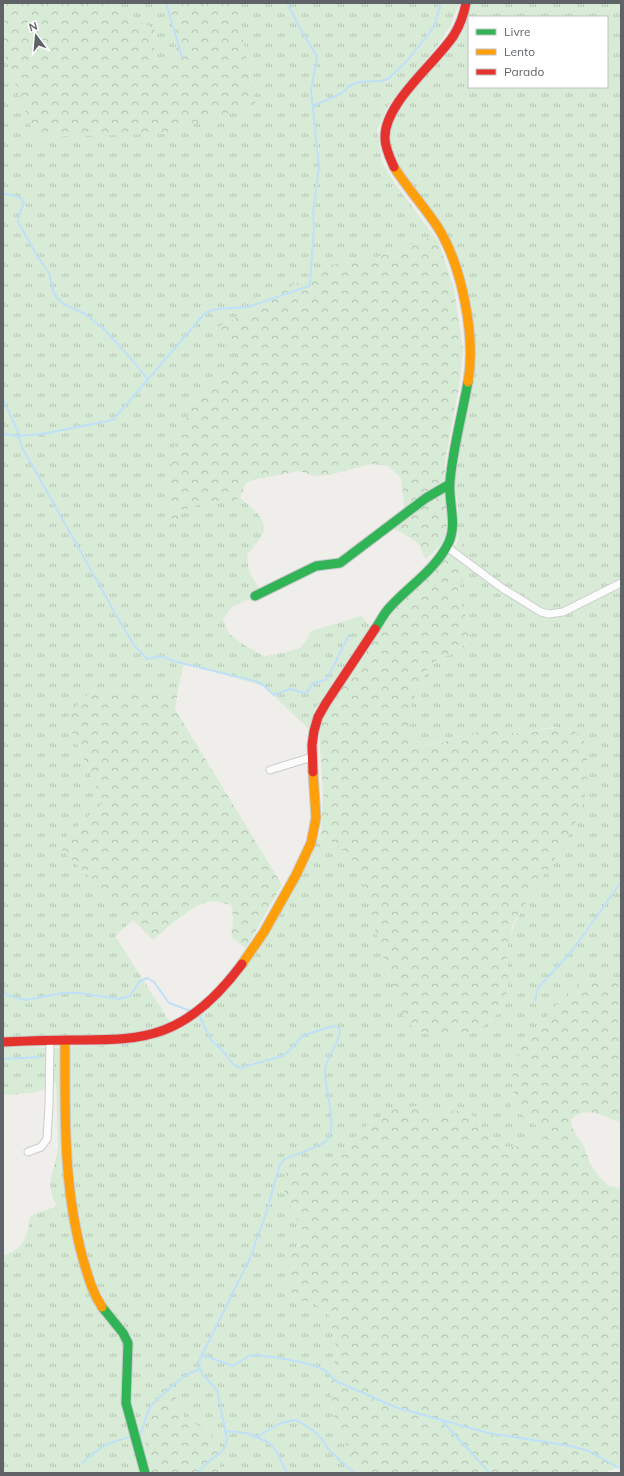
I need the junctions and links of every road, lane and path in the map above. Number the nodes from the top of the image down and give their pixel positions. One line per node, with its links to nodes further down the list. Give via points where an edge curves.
1 (466, 3): 2 (street, via 461,22 454,34 390,116 384,136 397,171 443,237 459,281 467,319 470,365)
2 (450, 484): 3 (street, via 452,529); 5 (street, via 426,498 340,563 316,566)
3 (447, 547): 4 (street, via 502,588 541,612 549,614 563,612); 6 (street, via 389,608 322,710 312,738)
4 (621, 583)
5 (255, 596)
6 (312, 757): 7 (street); 8 (street, via 314,831 309,850 267,926 226,983 205,1005 179,1024 165,1030 137,1037)
7 (270, 770)
8 (64, 1040): 9 (street); 12 (street, via 65,1139 70,1199 92,1290 128,1343 126,1403)
9 (50, 1041): 10 (street); 11 (street, via 47,1139 41,1147)
10 (3, 1042)
11 (28, 1152)
12 (145, 1473)

